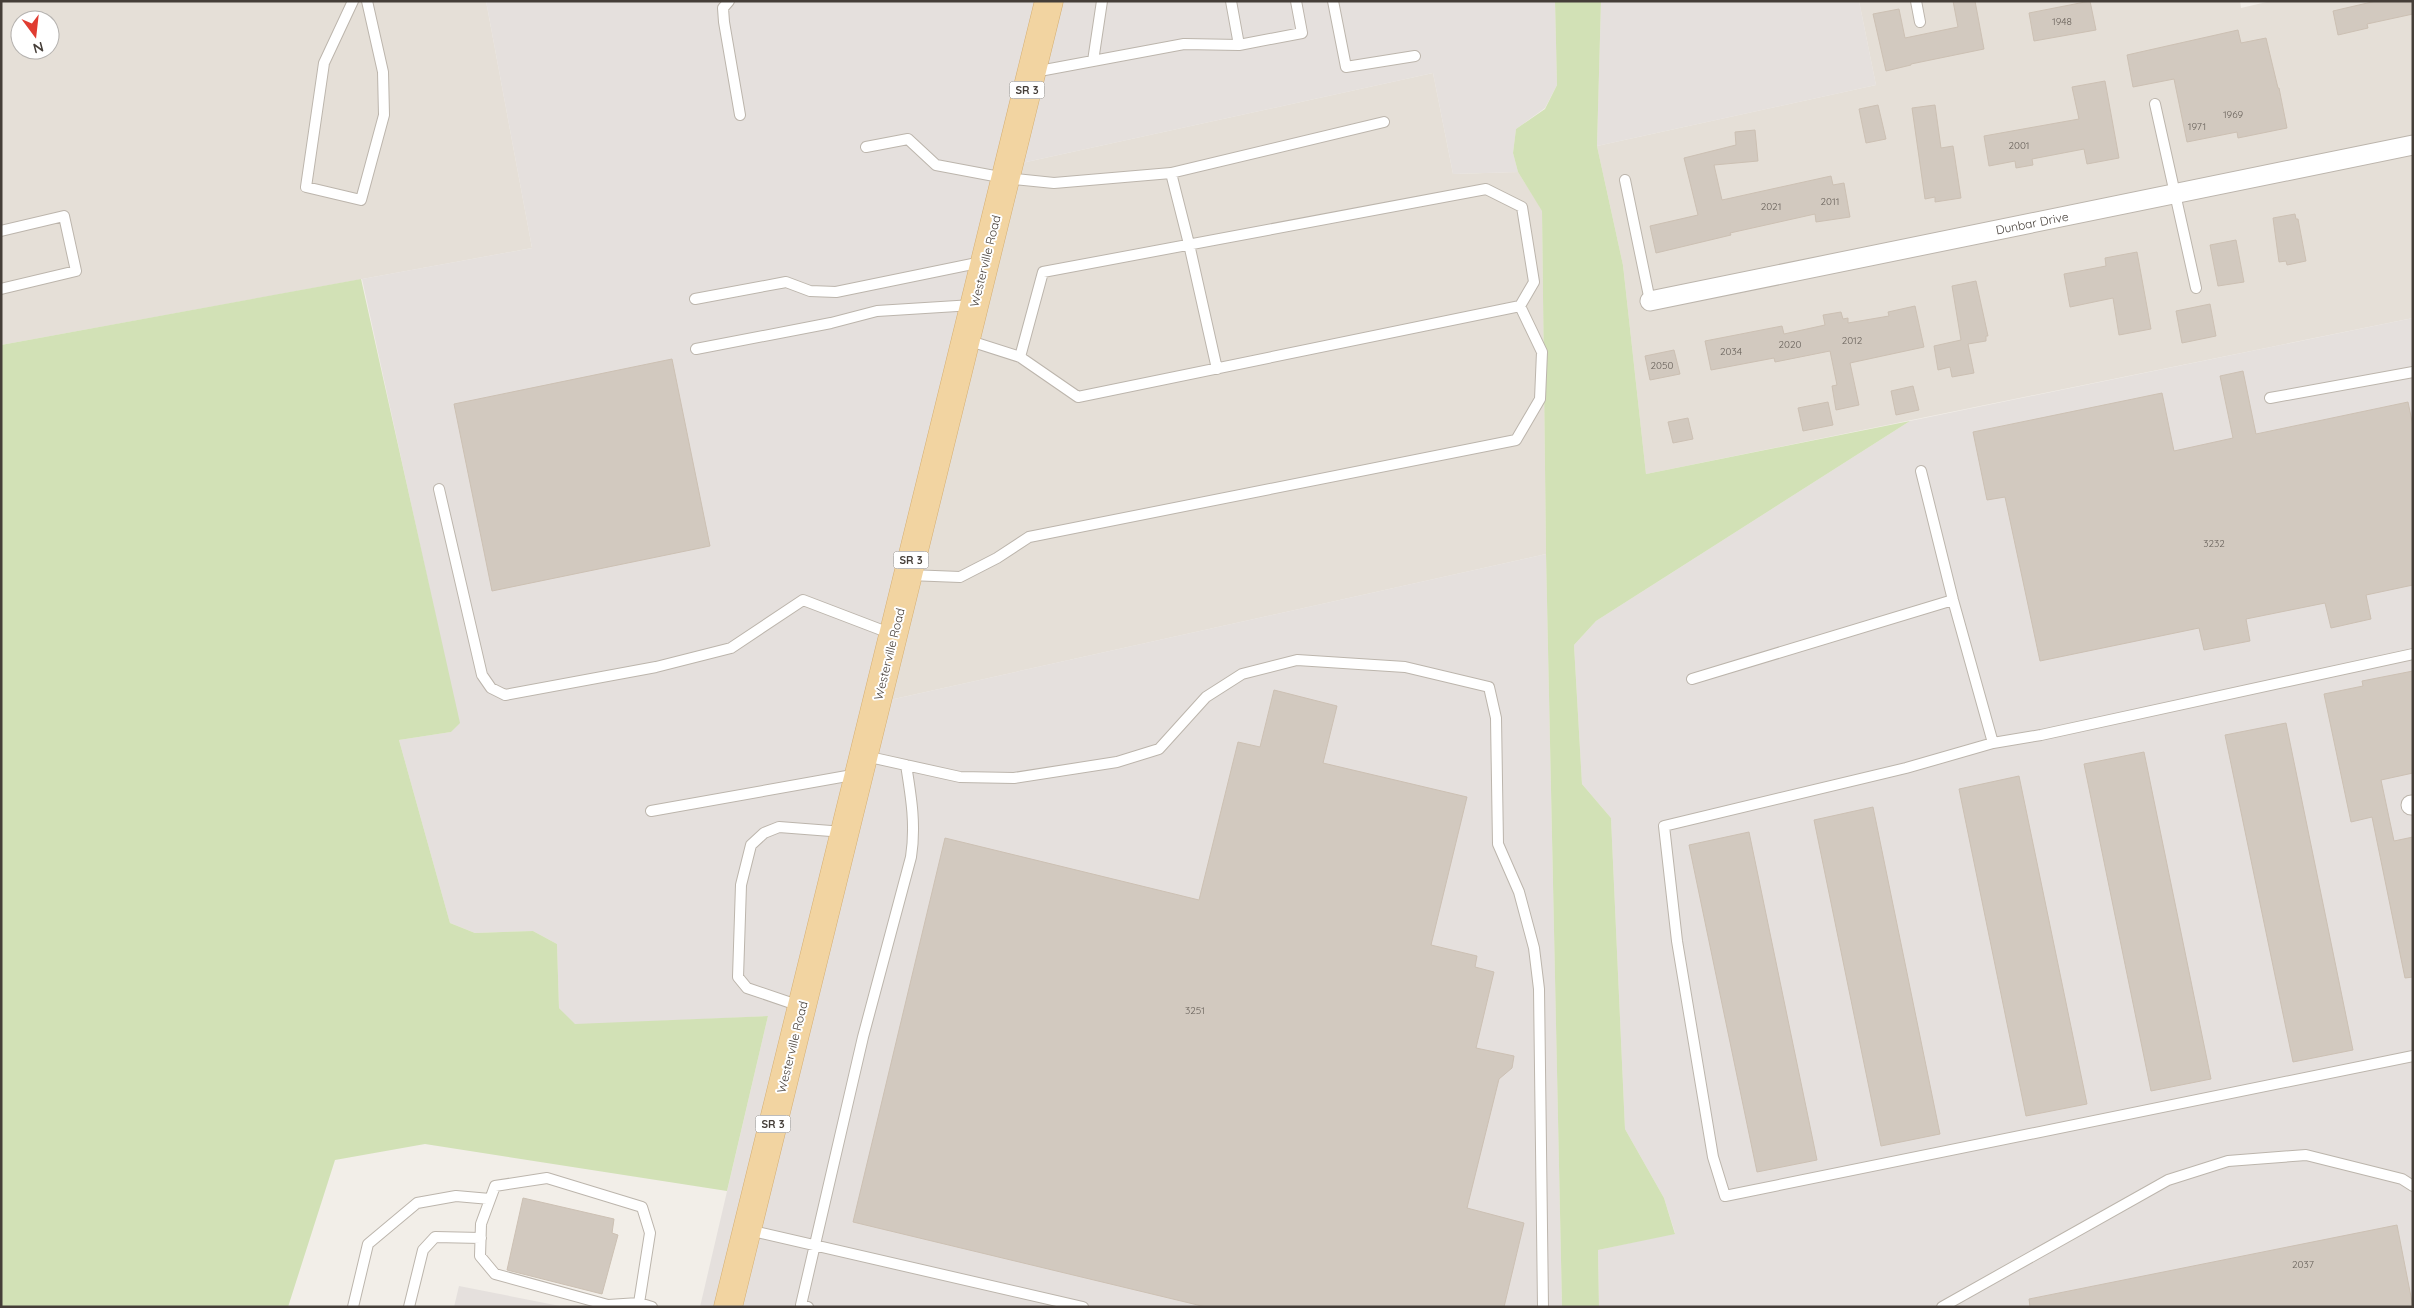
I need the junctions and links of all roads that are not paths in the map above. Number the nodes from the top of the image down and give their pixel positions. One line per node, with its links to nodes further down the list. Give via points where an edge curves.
1 (353, 1): 2 (lane, via 324,64 306,187 361,200 384,115 382,72)
2 (367, 1)
3 (729, 1): 16 (lane, via 723,8 724,22)
4 (1049, 1): 14 (main road, Westerville Road / SR 3)
5 (1102, 1): 13 (lane)
6 (1231, 1): 11 (lane)
7 (1296, 1): 11 (lane, via 1302,33)
8 (1333, 1): 12 (lane, via 1346,67)
9 (1916, 1): 10 (lane)
10 (1920, 22)
11 (1238, 44): 13 (lane, via 1184,44)
12 (1415, 56)
13 (1093, 61): 14 (lane)
14 (1031, 73): 21 (main road, Westerville Road / SR 3)
15 (2155, 104): 23 (lane)
16 (740, 115)
17 (1384, 122): 20 (lane)
18 (2413, 145): 23 (street, Dunbar Drive)
19 (866, 147): 21 (lane, via 908,139 936,165)
20 (1171, 173): 21 (lane, via 1054,183); 25 (lane)
21 (1006, 178): 26 (main road, Westerville Road / SR 3)
22 (1625, 180): 30 (lane)
23 (2175, 194): 27 (lane); 30 (street, Dunbar Drive)
24 (1, 231): 28 (lane, via 64,216 76,271)
25 (1189, 244): 32 (lane, via 1486,188 1522,207 1534,282); 35 (lane, via 1044,272); 36 (lane)
26 (985, 261): 29 (lane, via 836,292 810,291 786,282); 31 (main road, Westerville Road / SR 3)
27 (2196, 288)
28 (1, 289)
29 (695, 299)
30 (1650, 300)
31 (974, 305): 33 (main road, Westerville Road / SR 3); 34 (lane, via 877,311)
32 (1520, 306): 36 (lane); 41 (lane, via 1542,352 1540,399 1516,440 1029,537 960,577)
33 (966, 339): 35 (lane); 41 (main road, Westerville Road / SR 3)
34 (696, 349)
35 (1020, 357): 36 (lane, via 1078,397)
36 (1216, 369)
37 (2413, 372): 38 (lane)
38 (2270, 398)
39 (1921, 471): 42 (lane)
40 (438, 489): 43 (lane, via 482,675 491,688 505,695 656,667 732,648 803,600)
41 (908, 575): 43 (main road, Westerville Road / SR 3)
42 (1953, 600): 45 (lane); 46 (lane)
43 (893, 634): 47 (main road, Westerville Road / SR 3)
44 (2413, 654): 46 (lane)
45 (1692, 679)
46 (1993, 744): 52 (lane, via 1897,771 1664,826 1677,941 1713,1157 1725,1196)
47 (861, 765): 48 (lane); 49 (lane); 50 (main road, Westerville Road / SR 3)
48 (906, 765): 57 (lane, via 913,810 912,857 863,1037); 65 (lane, via 960,777 1014,778 1118,762 1159,749 1206,697 1242,674 1297,660 1405,667 1489,687 1496,718 1498,844 1519,892 1534,948 1539,990)
49 (651, 811)
50 (845, 832): 51 (main road, Westerville Road / SR 3); 51 (lane, via 779,827 764,832 751,844 741,885 738,977 747,988)
51 (802, 1006): 55 (main road, Westerville Road / SR 3)
52 (2413, 1056)
53 (2413, 1186): 66 (lane, via 2402,1179 2306,1155 2228,1161 2168,1180)
54 (490, 1199): 56 (lane, via 481,1224); 58 (lane, via 494,1186 547,1178 642,1207 650,1233); 59 (lane, via 456,1196 417,1203 368,1244)
55 (747, 1230): 57 (lane); 62 (main road, Westerville Road / SR 3)
56 (481, 1238): 58 (lane, via 480,1256 495,1274 608,1305); 60 (lane, via 435,1237 423,1250)
57 (815, 1245): 63 (lane, via 801,1305); 64 (lane)
58 (639, 1303): 61 (lane)
59 (354, 1307)
60 (409, 1307)
61 (652, 1307)
62 (728, 1307)
63 (808, 1307)
64 (1083, 1307)
65 (1544, 1307)
66 (1942, 1307)

